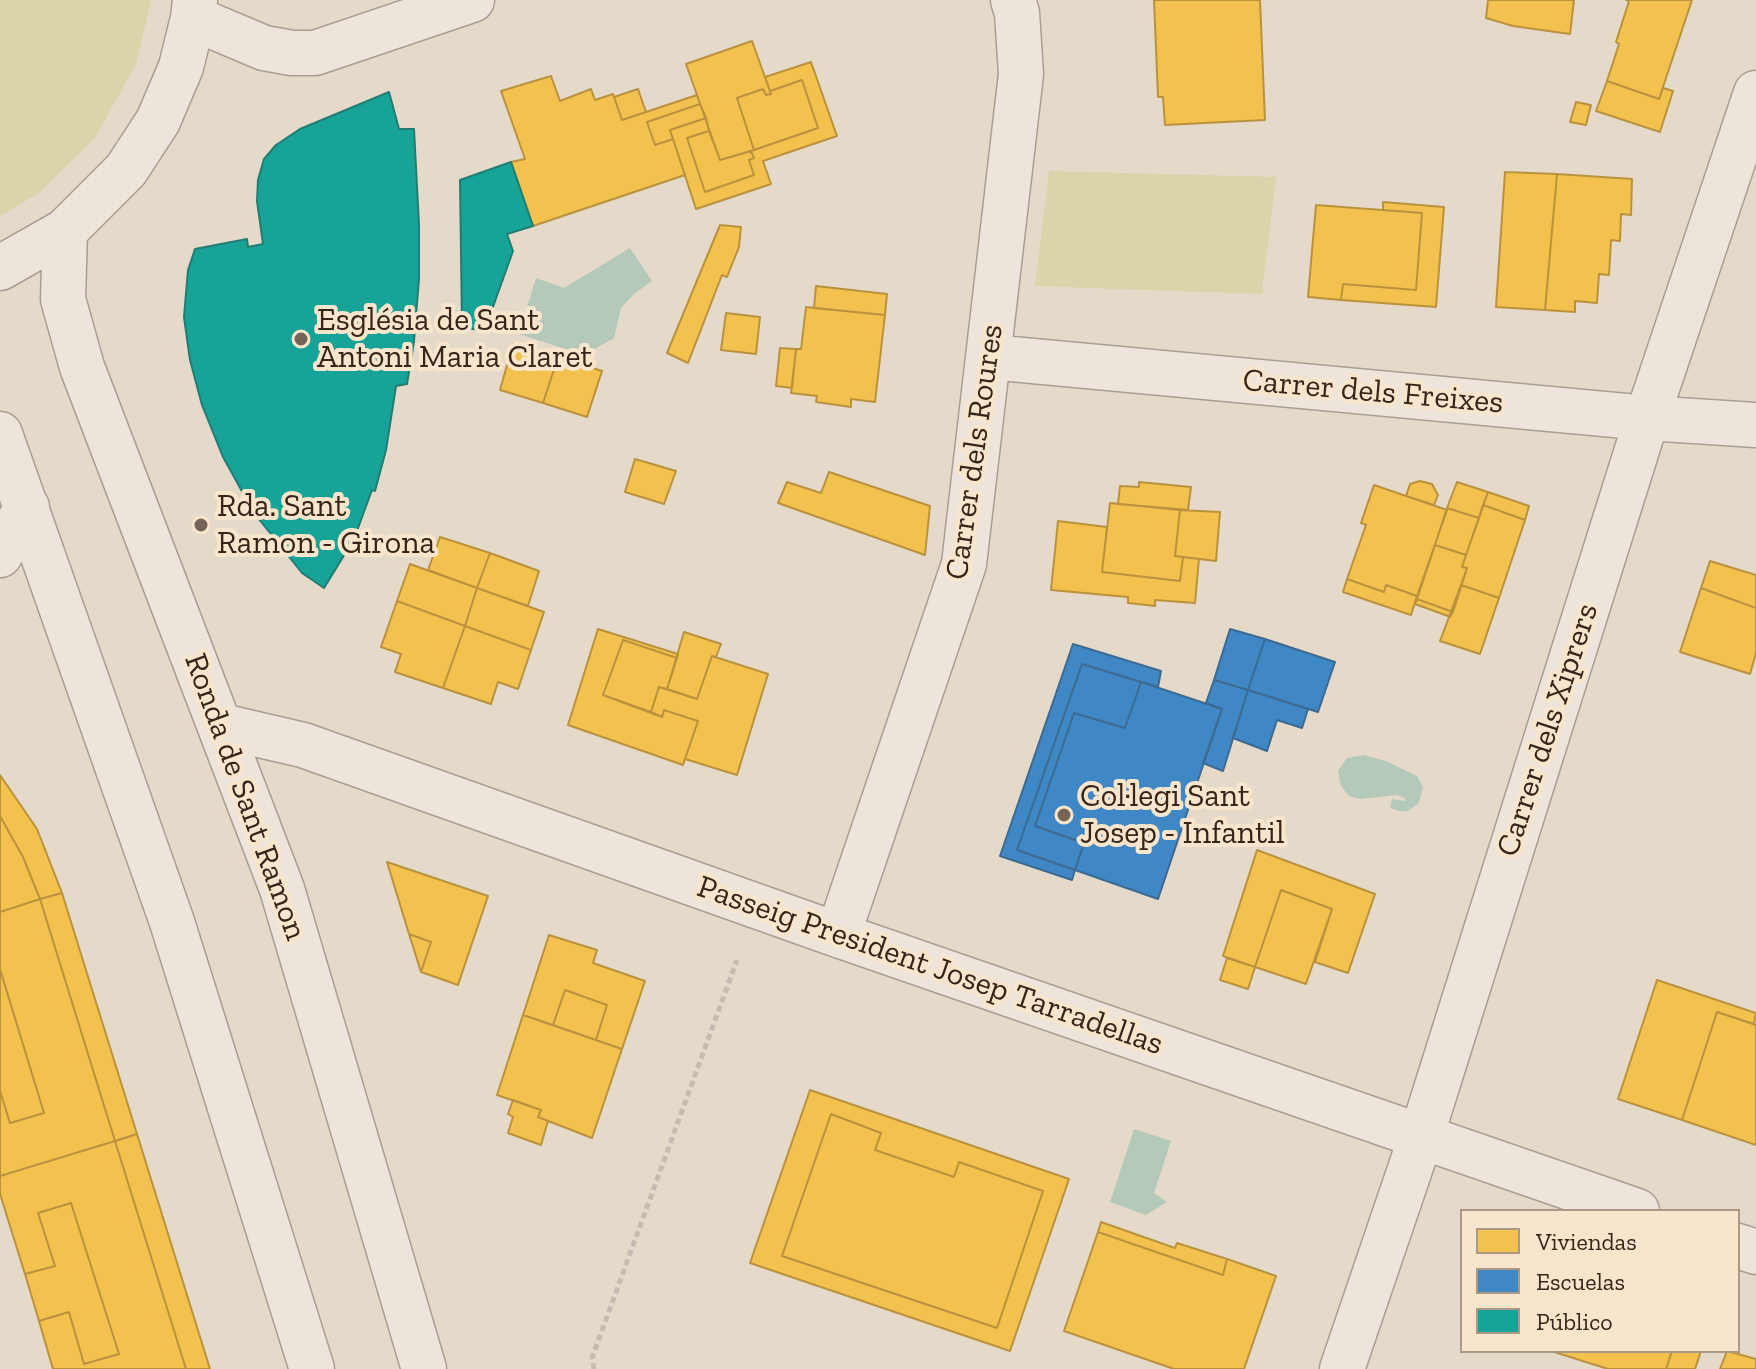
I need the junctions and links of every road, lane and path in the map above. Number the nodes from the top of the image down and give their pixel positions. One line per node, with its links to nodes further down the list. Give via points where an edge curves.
1 (472, 0): 3 (street, via 315,53 264,48)
2 (1013, 0): 7 (street, Carrer dels Roures, via 1021,74)
3 (194, 9): 5 (street, via 181,67 158,121 126,170)
4 (1756, 93): 8 (street, Carrer dels Xiprers)
5 (65, 231): 6 (street); 13 (street, Ronda de Sant Ramon, via 63,299 82,367)
6 (0, 268)
7 (990, 357): 8 (street, Carrer dels Freixes); 15 (street, Carrer dels Roures, via 964,564)
8 (1647, 418): 9 (street, Carrer dels Freixes); 16 (street, Carrer dels Xiprers)
9 (1756, 425)
10 (0, 434): 11 (street)
11 (27, 507): 12 (street); 18 (street, via 172,922)
12 (0, 555)
13 (221, 726): 14 (street, Passeig President Josep Tarradellas, via 303,745); 19 (street, Ronda de Sant Ramon, via 282,889)
14 (756, 906): 15 (street, Passeig President Josep Tarradellas); 20 (path, via 592,1358)
15 (838, 935): 16 (street, Passeig President Josep Tarradellas)
16 (1421, 1137): 17 (street, Passeig President Josep Tarradellas); 21 (street, Carrer dels Xiprers)
17 (1631, 1209)
18 (312, 1369)
19 (424, 1369)
20 (594, 1369)
21 (1342, 1369)

